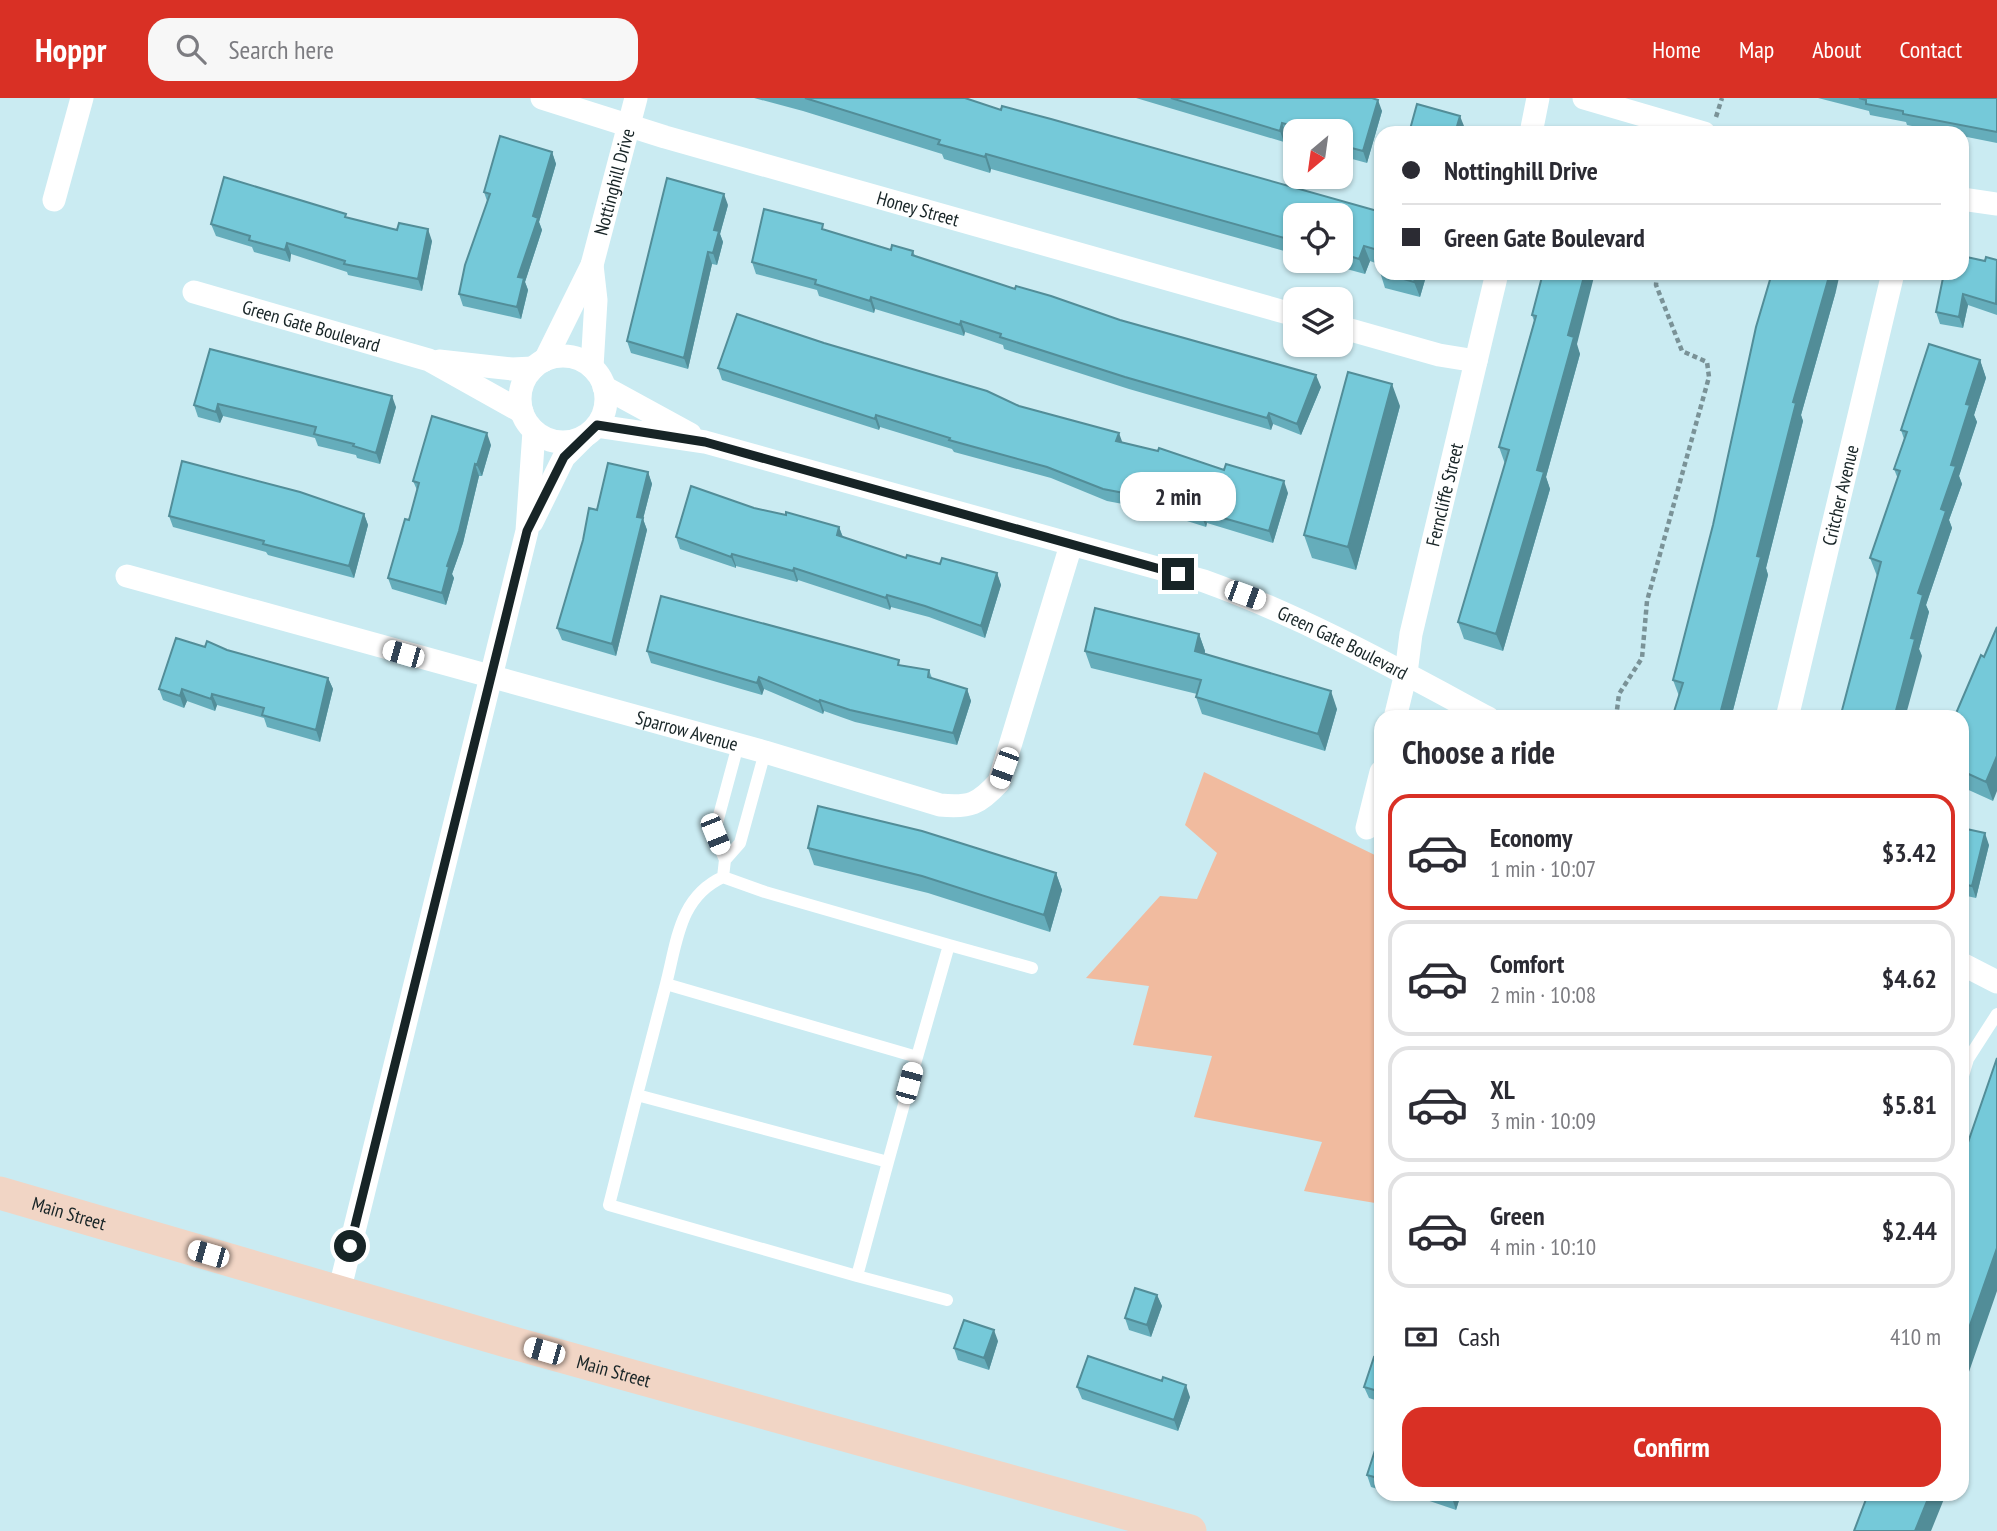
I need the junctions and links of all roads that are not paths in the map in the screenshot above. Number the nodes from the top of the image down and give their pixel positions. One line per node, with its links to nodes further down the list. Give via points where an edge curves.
1 (82, 98): 9 (street)
2 (542, 98): 6 (street, Honey Street)
3 (636, 98): 6 (street, Nottinghill Drive)
4 (1538, 98): 7 (street)
5 (1584, 98): 8 (street)
6 (629, 126): 12 (street, Nottinghill Drive); 16 (street, Honey Street)
7 (1532, 126)
8 (1680, 126)
9 (54, 200)
10 (1969, 200): 11 (street)
11 (1997, 204)
12 (592, 265): 20 (street, Nottinghill Drive); 21 (street, Nottinghill Drive)
13 (1495, 280): 19 (street, Ferncliffe Street)
14 (1891, 280): 32 (street, Critcher Avenue)
15 (194, 292): 18 (street, Green Gate Boulevard)
16 (1283, 312)
17 (1353, 331): 19 (street)
18 (429, 360): 20 (street, Green Gate Boulevard); 22 (street, Green Gate Boulevard)
19 (1476, 361): 28 (street, Ferncliffe Street, via 1411,634)
20 (539, 364): 21 (street, via 570,356); 22 (street, via 521,388)
21 (598, 377): 23 (street, via 605,407); 24 (street, Green Gate Boulevard)
22 (528, 422): 23 (street, via 558,442); 25 (street)
23 (590, 431): 24 (street, Green Gate Boulevard); 25 (street, via 564,457)
24 (705, 442): 26 (street, Green Gate Boulevard)
25 (527, 531): 29 (street)
26 (1071, 545): 28 (street, Green Gate Boulevard, via 1205,581 1265,603); 34 (street, Sparrow Avenue, via 1009,755 999,782 984,798 964,807 940,804)
27 (127, 576): 29 (street, Sparrow Avenue)
28 (1406, 673): 30 (street, Ferncliffe Street); 31 (street, Green Gate Boulevard)
29 (490, 678): 33 (street, Sparrow Avenue); 51 (street)
30 (1397, 710)
31 (1473, 710)
32 (1789, 710)
33 (738, 745): 34 (street, Sparrow Avenue); 37 (lane, via 715,834)
34 (765, 752): 37 (lane, via 740,843)
35 (1374, 800): 36 (street)
36 (1367, 828)
37 (725, 860): 38 (lane)
38 (723, 877): 39 (lane); 43 (lane, via 710,883 685,910)
39 (949, 945): 40 (lane); 46 (lane)
40 (1032, 968)
41 (1969, 968): 42 (street)
42 (1997, 982)
43 (666, 984): 46 (lane); 47 (lane)
44 (1997, 1014): 45 (lane)
45 (1969, 1052)
46 (916, 1057): 48 (lane)
47 (636, 1095): 48 (lane); 50 (lane, via 609,1205)
48 (888, 1162): 50 (lane)
49 (0, 1193): 51 (main road, Main Street)
50 (858, 1276): 52 (lane)
51 (338, 1292): 53 (main road, Main Street)
52 (947, 1300)
53 (1189, 1531)

